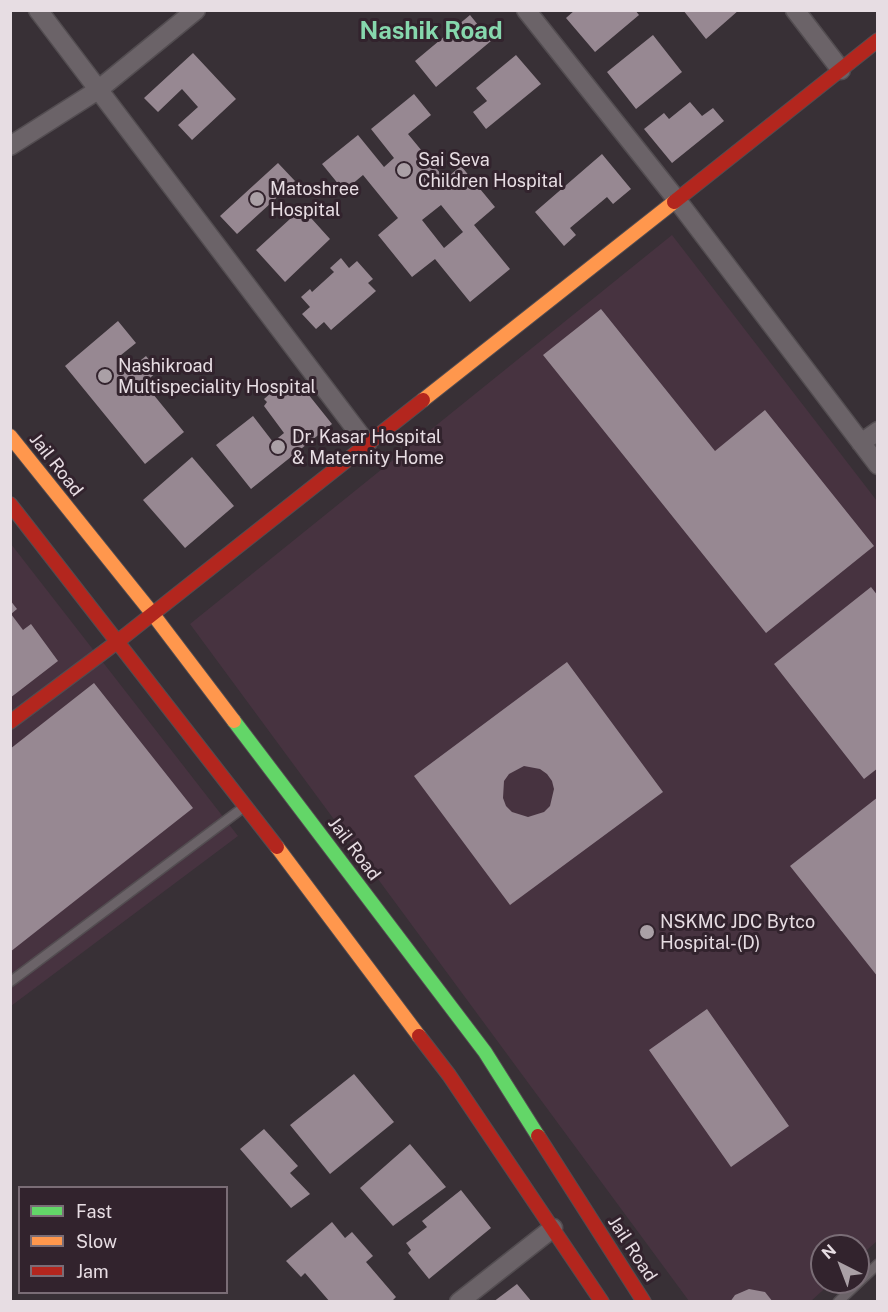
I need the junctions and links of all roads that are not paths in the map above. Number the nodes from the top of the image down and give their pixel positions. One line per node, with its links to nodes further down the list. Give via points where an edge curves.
1 (38, 10): 7 (street)
2 (196, 10): 7 (street)
3 (526, 10): 9 (street)
4 (795, 10): 6 (street)
5 (878, 40): 6 (main road)
6 (842, 70): 9 (main road)
7 (98, 90): 8 (street); 13 (street)
8 (10, 146)
9 (677, 200): 12 (street); 13 (main road)
10 (878, 431): 12 (street)
11 (10, 436): 16 (main road, Jail Road)
12 (861, 443): 14 (street)
13 (367, 444): 16 (main road)
14 (878, 465)
15 (10, 504): 17 (main road)
16 (152, 614): 17 (main road); 25 (main road, Jail Road, via 484,1052)
17 (117, 642): 18 (main road); 19 (main road)
18 (10, 722)
19 (246, 805): 20 (lane); 21 (main road, via 449,1075)
20 (10, 982)
21 (553, 1228): 23 (street); 24 (main road)
22 (878, 1264): 26 (lane)
23 (459, 1302)
24 (602, 1302)
25 (644, 1302)
26 (838, 1302)

